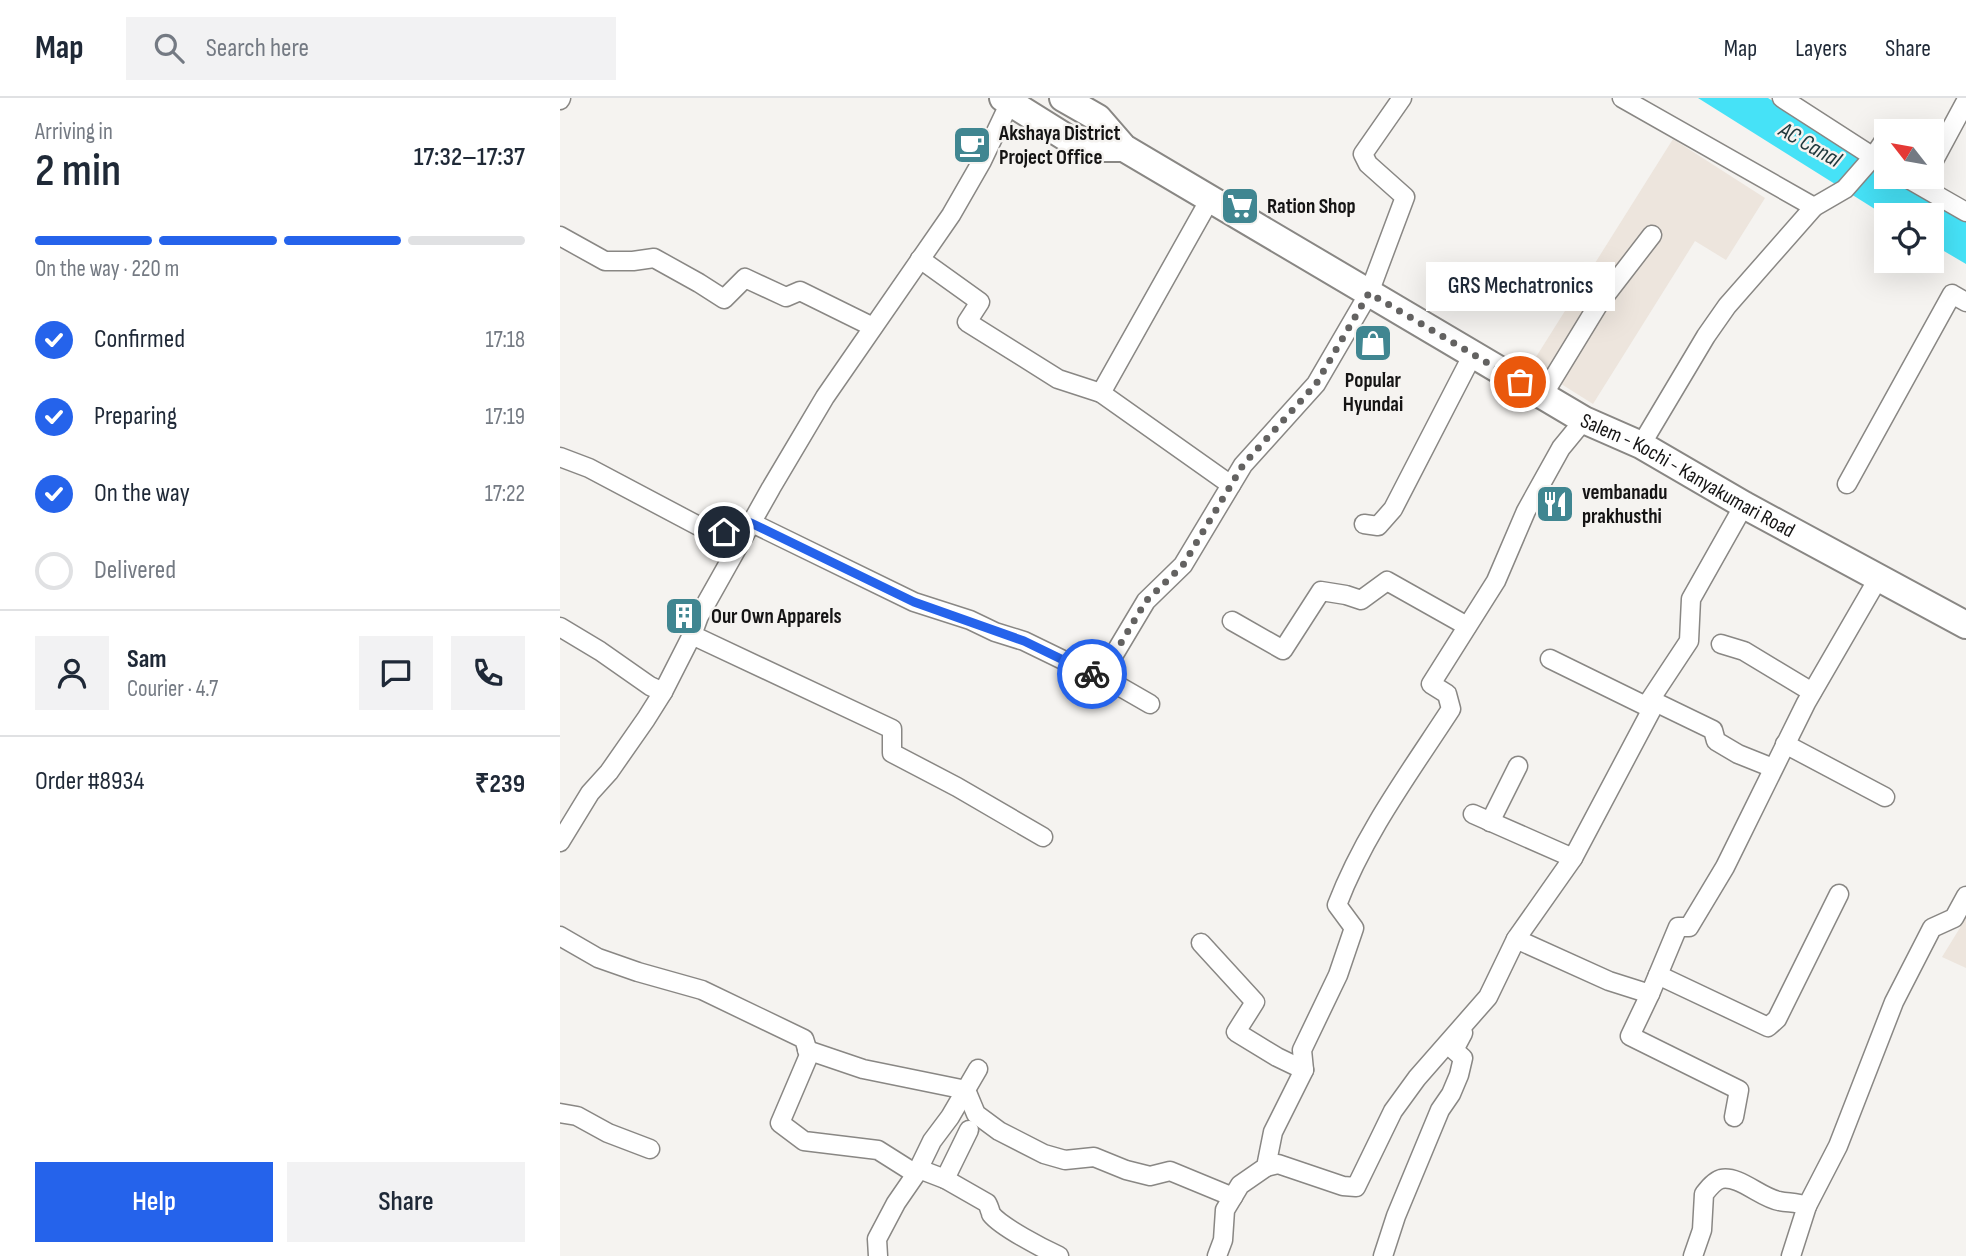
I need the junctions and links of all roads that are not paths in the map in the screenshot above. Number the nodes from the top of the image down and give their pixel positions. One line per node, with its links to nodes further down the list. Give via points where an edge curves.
1 (1063, 98): 8 (highway, via 1098,118)
2 (1402, 98): 18 (street, via 1363,154 1405,197)
3 (1622, 98): 13 (street)
4 (1782, 98): 9 (street)
5 (1009, 99): 8 (highway, via 1083,148); 17 (street, via 982,161)
6 (1966, 101): 7 (street)
7 (1944, 139)
8 (1124, 148): 12 (highway, Salem - Kochi - Kanyakumari Road)
9 (1874, 158)
10 (1874, 163): 13 (street, via 1845,189)
11 (1930, 189): 14 (street)
12 (1210, 199): 18 (highway, Salem - Kochi - Kanyakumari Road); 22 (street)
13 (1814, 207): 25 (street, via 1727,306)
14 (1966, 212)
15 (1652, 235): 23 (street, via 1598,305)
16 (560, 236): 20 (street, via 605,261 654,258 724,299 745,278 786,297 800,291)
17 (920, 259): 20 (street); 22 (street, via 980,302 967,322 1058,379)
18 (1369, 293): 21 (highway, Salem - Kochi - Kanyakumari Road); 28 (street, via 1316,384 1243,465)
19 (1966, 302): 27 (street, via 1952,294)
20 (873, 327): 30 (street, via 825,397)
21 (1473, 354): 23 (highway, Salem - Kochi - Kanyakumari Road); 31 (street, via 1393,509 1378,526)
22 (1101, 393): 28 (street)
23 (1543, 395): 24 (highway, Salem - Kochi - Kanyakumari Road)
24 (1584, 420): 25 (highway, Salem - Kochi - Kanyakumari Road); 36 (street, via 1561,448 1526,511 1496,581)
25 (1641, 445): 29 (highway, Salem - Kochi - Kanyakumari Road)
26 (560, 457): 32 (street, via 708,531)
27 (1847, 484)
28 (1231, 485): 41 (street, via 1183,565 1146,601)
29 (1744, 505): 33 (highway, Salem - Kochi - Kanyakumari Road); 44 (street, via 1691,599 1689,640)
30 (751, 523): 32 (street); 41 (street, via 914,602 1024,641)
31 (1364, 524)
32 (742, 540): 38 (street)
33 (1879, 577): 35 (highway, Salem - Kochi - Kanyakumari Road); 43 (street)
34 (1232, 621): 36 (street, via 1283,650 1321,591 1361,600 1387,582)
35 (1966, 625)
36 (1467, 626): 65 (street, via 1431,684 1447,694 1451,709 1382,814 1337,905 1354,928 1338,975 1302,1050)
37 (560, 627): 42 (street)
38 (692, 635): 42 (street); 52 (street, via 892,729 892,753)
39 (1721, 644): 43 (street, via 1744,652)
40 (1550, 659): 44 (street)
41 (1100, 678): 45 (street)
42 (663, 692): 53 (street)
43 (1812, 692): 46 (street)
44 (1648, 703): 48 (street, via 1713,730 1716,741); 54 (street, via 1652,709)
45 (1150, 704)
46 (1784, 744): 48 (street); 49 (street)
47 (1518, 765): 51 (street)
48 (1773, 768): 60 (street, via 1725,867 1689,927 1678,927)
49 (1885, 797)
50 (1473, 814): 51 (street)
51 (1490, 822): 54 (street)
52 (1043, 837)
53 (560, 842)
54 (1573, 858): 58 (street)
55 (1839, 894): 60 (street, via 1777,1019 1768,1027)
56 (1966, 896): 75 (street, via 1954,918 1932,928 1894,1002 1838,1146)
57 (560, 936): 63 (street, via 598,957 702,990 804,1038)
58 (1516, 939): 61 (street, via 1609,981); 62 (street, via 1488,997)
59 (1201, 943): 65 (street, via 1255,1002 1236,1031)
60 (1658, 975): 61 (street)
61 (1650, 994): 68 (street, via 1630,1036 1739,1090)
62 (1473, 1014): 71 (street, via 1393,1111 1356,1187 1278,1164); 79 (street, via 1454,1050 1463,1058 1459,1075 1440,1110)
63 (807, 1051): 66 (street, via 863,1069); 72 (street, via 780,1123 804,1141 878,1150)
64 (978, 1069): 66 (street)
65 (1304, 1070): 71 (street, via 1273,1132)
66 (966, 1090): 72 (street); 74 (street, via 976,1114 1044,1154 1065,1160 1094,1157 1150,1176 1170,1171)
67 (560, 1113): 70 (street, via 577,1115)
68 (1734, 1117)
69 (969, 1130): 73 (street)
70 (650, 1149)
71 (1266, 1167): 74 (street, via 1240,1185)
72 (918, 1171): 73 (street); 76 (street, via 877,1239)
73 (945, 1179): 77 (street, via 987,1203 991,1214 1036,1245)
74 (1233, 1197): 78 (street, via 1225,1210)
75 (1807, 1206): 80 (street, via 1778,1201 1734,1180 1721,1179 1704,1194 1702,1230); 81 (street)
76 (878, 1256)
77 (1059, 1256)
78 (1217, 1256)
79 (1383, 1256)
80 (1693, 1256)
81 (1791, 1256)

